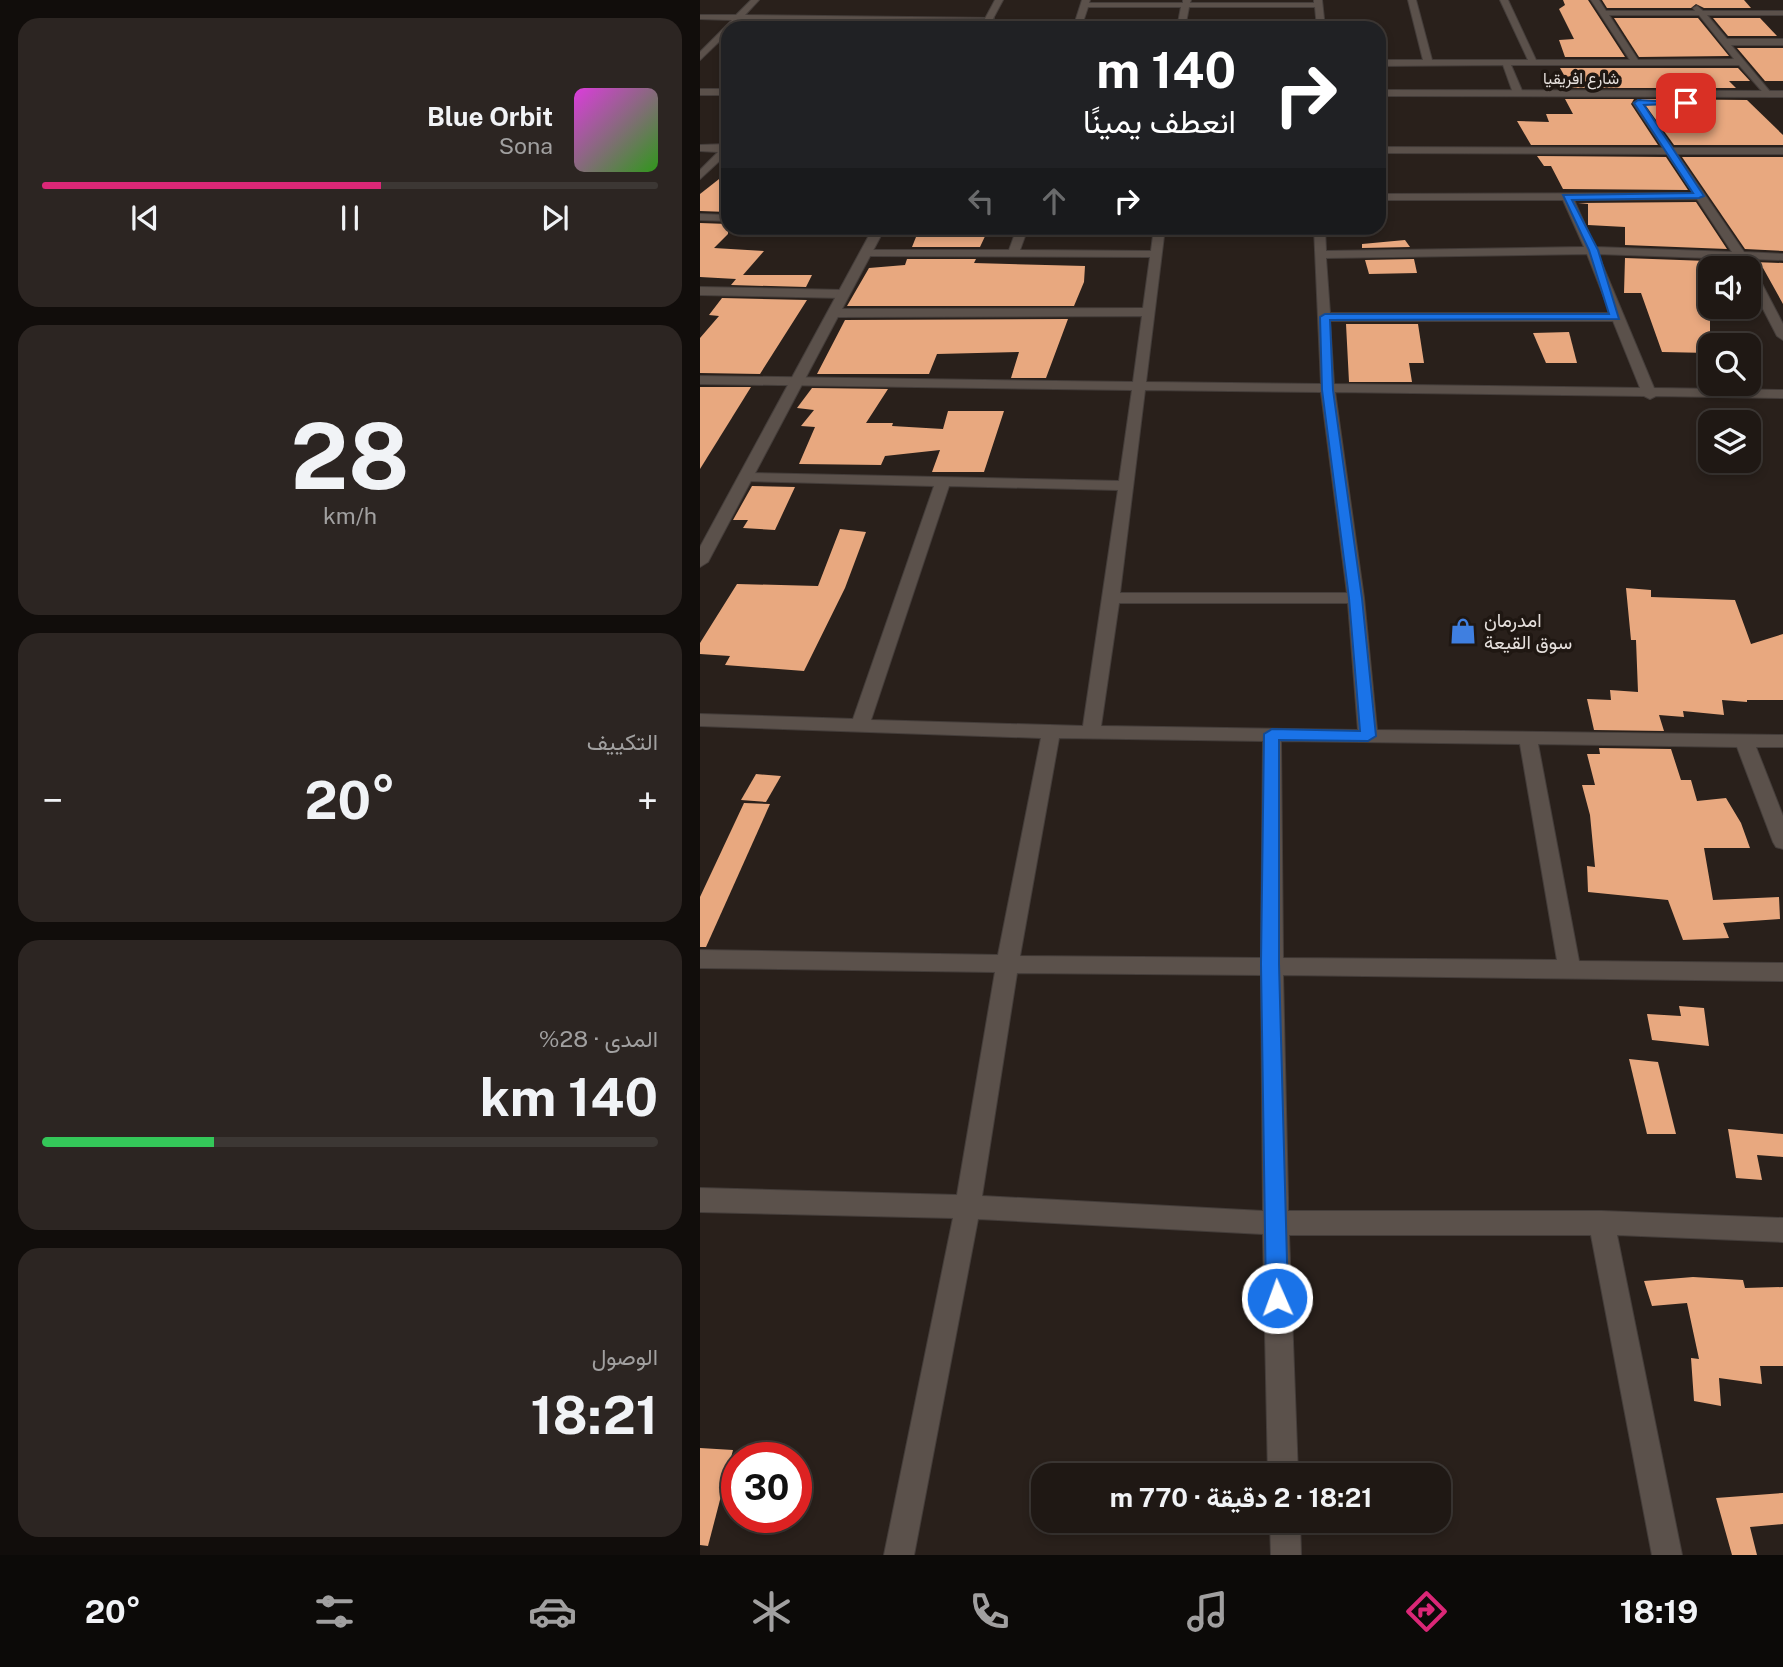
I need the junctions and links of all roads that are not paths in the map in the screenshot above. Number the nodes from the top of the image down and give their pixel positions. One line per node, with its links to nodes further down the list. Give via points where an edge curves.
1 (755, 0): 18 (street)
2 (999, 0): 19 (street)
3 (1412, 0): 34 (street)
4 (1504, 0): 30 (street)
5 (1595, 0): 13 (street)
6 (1690, 0): 14 (street)
7 (1777, 0): 11 (street)
8 (1086, 2): 9 (street); 23 (street)
9 (1186, 3): 10 (street); 24 (street)
10 (1318, 3): 25 (street)
11 (1783, 7)
12 (838, 8): 17 (street)
13 (1601, 13): 14 (street); 31 (street)
14 (1702, 13): 15 (street); 27 (street)
15 (1783, 13)
16 (700, 16): 18 (street)
17 (831, 16): 18 (street); 19 (street); 21 (street)
18 (739, 17): 20 (street)
19 (990, 18): 22 (street)
20 (735, 21)
21 (827, 21)
22 (988, 21)
23 (1079, 21)
24 (1182, 21)
25 (1320, 21)
26 (721, 35): 29 (street)
27 (1726, 42): 28 (street); 32 (street)
28 (1783, 42)
29 (700, 57)
30 (1533, 62): 31 (street); 35 (street)
31 (1636, 62): 32 (street)
32 (1742, 62): 40 (street)
33 (1386, 63): 34 (street)
34 (1428, 63): 35 (street)
35 (1506, 63): 39 (street)
36 (700, 92): 37 (street)
37 (721, 92)
38 (1386, 93): 39 (street, شارع افريقيا)
39 (1518, 93): 40 (street, شارع افريقيا)
40 (1767, 94): 41 (street, شارع افريقيا)
41 (1783, 94)
42 (700, 101): 43 (street)
43 (721, 101)
44 (1386, 102): 45 (street, شارع افريقيا)
45 (1638, 103): 46 (street, شارع افريقيا); 50 (street)
46 (1783, 103)
47 (700, 148): 48 (street)
48 (721, 148)
49 (1386, 150): 50 (street)
50 (1670, 150): 51 (street); 54 (street)
51 (1783, 151)
52 (721, 154): 53 (street)
53 (700, 176)
54 (1699, 196): 56 (street); 68 (street)
55 (1386, 197): 56 (street)
56 (1567, 197): 63 (street)
57 (700, 217): 58 (street)
58 (721, 218)
59 (875, 235): 65 (street)
60 (1020, 235): 64 (street)
61 (1159, 235): 66 (street)
62 (1320, 235): 67 (street)
63 (1594, 250): 67 (street); 70 (street); 79 (street)
64 (1014, 252): 65 (street); 66 (street)
65 (866, 253): 74 (street)
66 (1157, 254): 75 (street)
67 (1322, 255): 78 (street)
68 (1740, 256)
69 (1783, 257): 71 (street)
70 (1698, 260)
71 (1761, 261)
72 (1761, 288): 77 (street)
73 (700, 291): 74 (street)
74 (844, 294): 76 (street)
75 (1149, 312): 76 (street); 83 (street)
76 (834, 313): 82 (street)
77 (1778, 316): 80 (street)
78 (1325, 317): 79 (street); 84 (street)
79 (1616, 317): 86 (street)
80 (1783, 336)
81 (700, 380): 82 (street)
82 (797, 382): 83 (street); 87 (street)
83 (1137, 387): 84 (street); 89 (street)
84 (1328, 390): 86 (street); 92 (street)
85 (1783, 394): 86 (street)
86 (1650, 395)
87 (747, 477): 88 (street); 90 (street)
88 (943, 482): 89 (street); 94 (street)
89 (1127, 486): 91 (street)
90 (700, 562)
91 (1113, 598): 92 (street); 96 (street)
92 (1356, 598): 98 (street)
93 (700, 720): 94 (street)
94 (860, 725): 95 (street)
95 (1051, 732): 96 (street); 105 (street)
96 (1091, 732): 97 (street)
97 (1272, 734): 98 (street); 104 (street)
98 (1368, 736): 99 (street)
99 (1528, 738): 100 (street); 106 (street)
100 (1744, 741): 101 (street); 102 (street)
101 (1783, 741)
102 (1783, 842)
103 (700, 959): 105 (street)
104 (1270, 964): 105 (street); 106 (street); 110 (street)
105 (1007, 965): 109 (street)
106 (1569, 968): 107 (street)
107 (1783, 972)
108 (700, 1200): 109 (street)
109 (968, 1207): 110 (street); 115 (street)
110 (1274, 1223): 111 (street); 113 (street)
111 (1602, 1223): 112 (street); 117 (street)
112 (1783, 1230)
113 (1283, 1463)
114 (1285, 1533): 116 (street)
115 (899, 1555)
116 (1286, 1555)
117 (1667, 1555)

